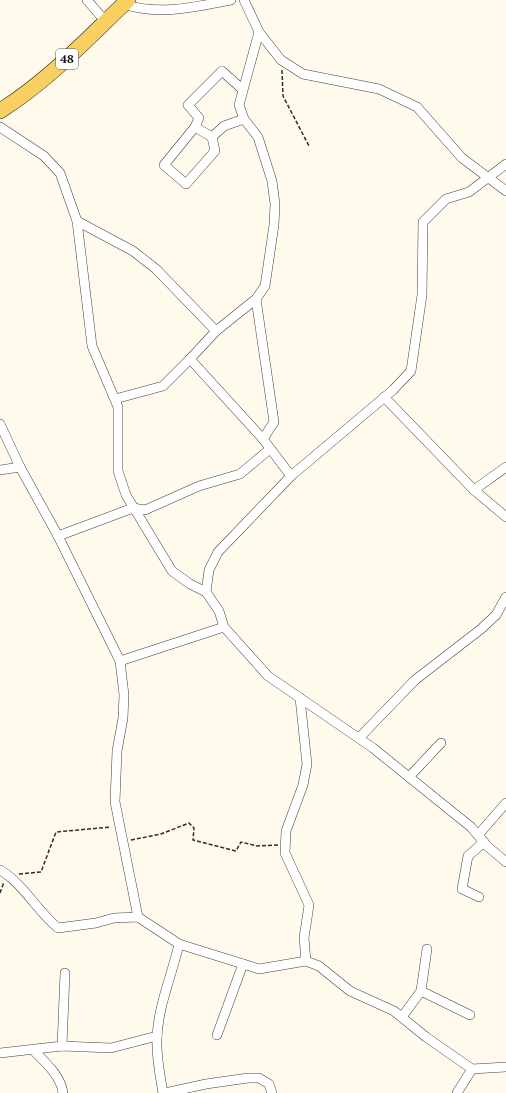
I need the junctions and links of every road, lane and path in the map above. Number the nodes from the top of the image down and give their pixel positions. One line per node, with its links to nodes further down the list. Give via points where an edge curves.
1 (87, 0): 5 (street)
2 (230, 0): 4 (street, via 178,10 133,8)
3 (244, 0): 6 (street)
4 (126, 2): 5 (main road, 48)
5 (106, 22): 9 (main road, 48, via 56,70)
6 (259, 32): 7 (street); 8 (street)
7 (281, 60): 14 (path, via 283,96); 16 (street, via 303,74 379,89 417,107 462,158)
8 (242, 89): 10 (street, via 239,105); 12 (street, via 222,71 188,105 199,118)
9 (0, 111)
10 (244, 119): 13 (street, via 224,126); 19 (street, via 258,137 272,181 275,204 265,286)
11 (0, 126): 18 (street, via 44,156 60,173)
12 (196, 127): 13 (street); 13 (street, via 164,165 186,184 214,151)
13 (212, 137)
14 (309, 146)
15 (506, 164): 16 (street)
16 (488, 177): 17 (street); 22 (street, via 469,192 446,200 423,222 422,295 411,371)
17 (506, 191)
18 (77, 221): 20 (street, via 133,251 156,269); 23 (street, via 92,346)
19 (256, 299): 20 (street); 25 (street, via 274,422)
20 (216, 331): 21 (street)
21 (190, 359): 23 (street, via 163,386); 25 (street)
22 (384, 397): 30 (street); 31 (street)
23 (115, 399): 32 (street, via 118,407 118,471)
24 (0, 424): 27 (street)
25 (263, 439): 26 (street)
26 (270, 449): 30 (street); 32 (street, via 240,474 199,486 145,510)
27 (20, 467): 29 (street); 34 (street)
28 (506, 467): 31 (street)
29 (0, 470)
30 (291, 476): 35 (street, via 218,552 209,570)
31 (474, 490): 33 (street)
32 (133, 508): 34 (street); 35 (street, via 172,570)
33 (506, 517)
34 (58, 536): 38 (street)
35 (206, 592): 37 (street, via 219,611)
36 (506, 597): 40 (street, via 496,615 415,680)
37 (224, 627): 38 (street); 39 (street, via 268,676)
38 (120, 661): 44 (street, via 124,718 117,751 115,802)
39 (300, 698): 40 (street); 47 (street, via 307,764 303,785 286,831)
40 (358, 738): 42 (street)
41 (441, 743): 42 (street)
42 (409, 777): 45 (street)
43 (506, 803): 45 (street)
44 (119, 827): 46 (street); 49 (path, via 56,832 41,872)
45 (481, 838): 48 (street); 51 (street, via 468,856 462,889)
46 (122, 842): 47 (path, via 161,834 189,823 194,828 193,840 236,851 241,842 257,846); 52 (street)
47 (285, 844): 55 (street, via 285,853 309,906 304,938)
48 (506, 862)
49 (4, 873): 50 (path); 52 (street, via 17,882 38,910 58,928 114,918)
50 (0, 893)
51 (479, 897)
52 (138, 917): 53 (street)
53 (179, 944): 56 (street); 62 (street)
54 (427, 949): 58 (street)
55 (306, 961): 56 (street, via 259,969); 60 (street, via 319,966 350,990)
56 (243, 964): 61 (street)
57 (65, 973): 63 (street)
58 (421, 991): 59 (street); 60 (street)
59 (470, 1015)
60 (402, 1017): 67 (street)
61 (217, 1035)
62 (157, 1036): 63 (street, via 111,1048); 69 (street, via 156,1051)
63 (62, 1046): 64 (street)
64 (33, 1050): 65 (street); 68 (street, via 62,1084)
65 (0, 1052)
66 (506, 1067): 67 (street)
67 (472, 1069): 71 (street)
68 (63, 1093)
69 (164, 1093): 70 (street, via 248,1078 259,1078 269,1084)
70 (272, 1093)
71 (457, 1093)

